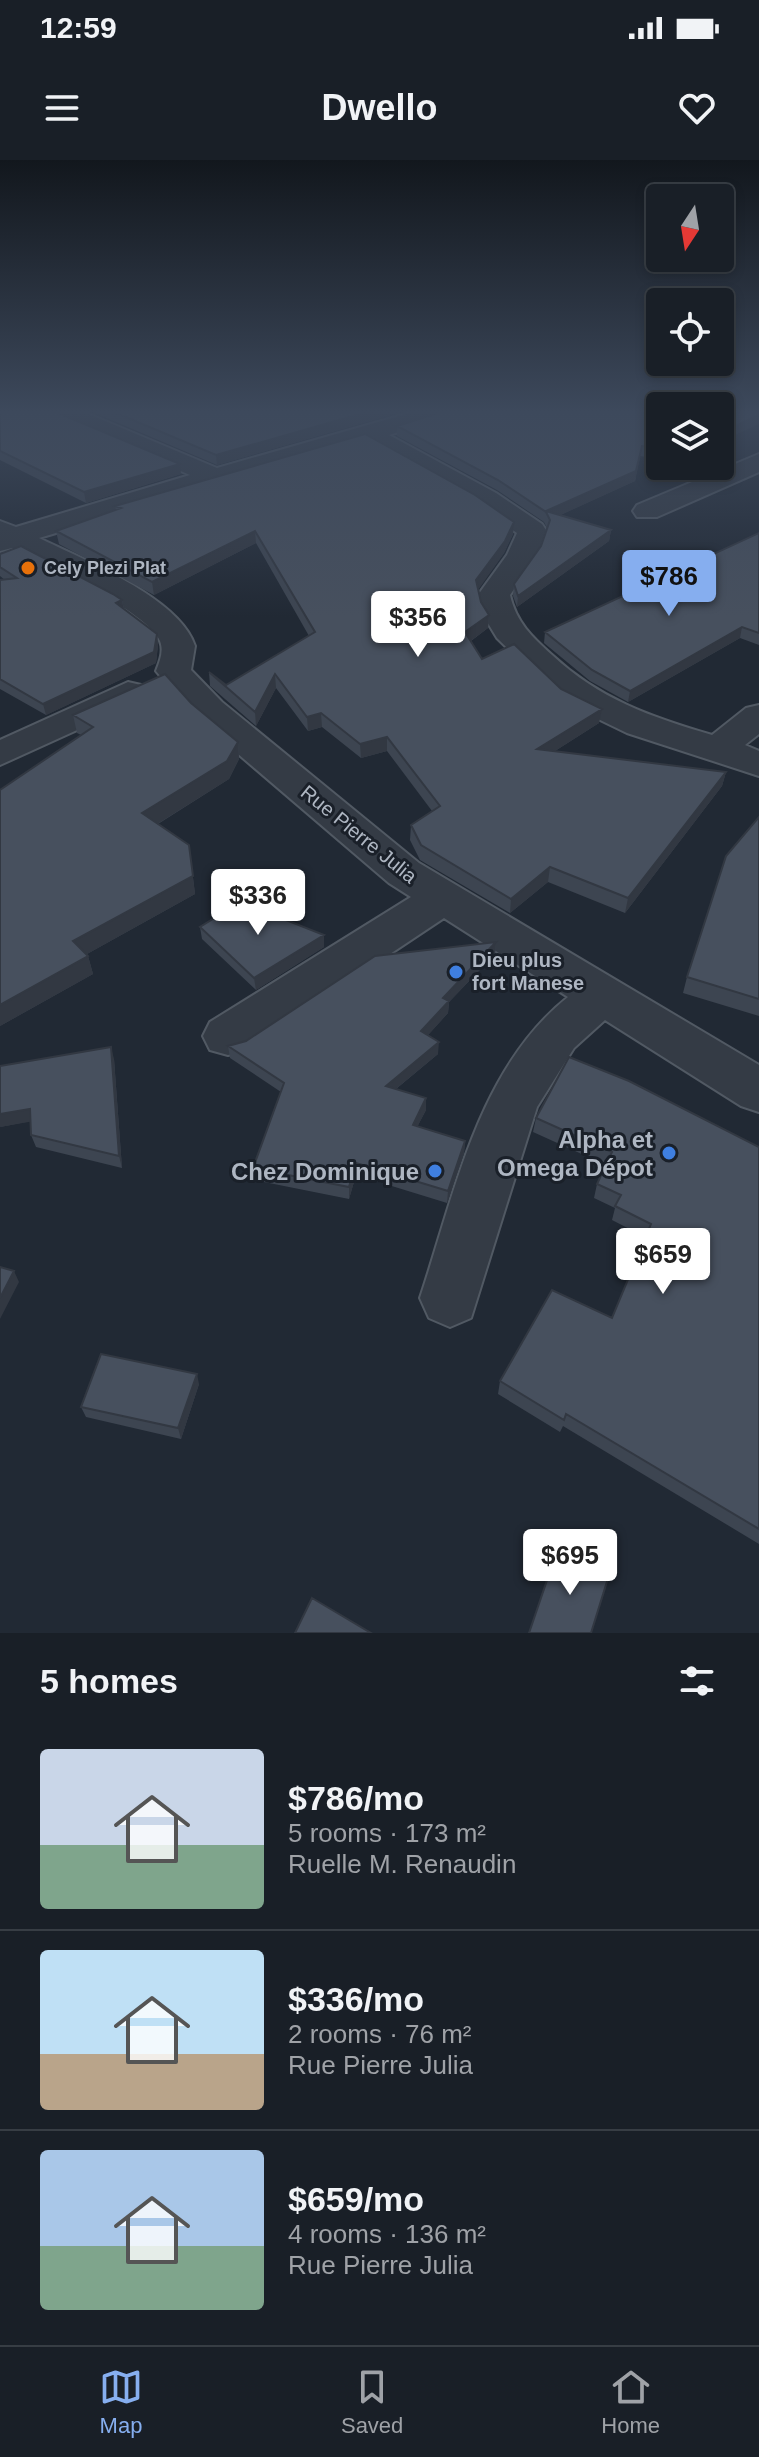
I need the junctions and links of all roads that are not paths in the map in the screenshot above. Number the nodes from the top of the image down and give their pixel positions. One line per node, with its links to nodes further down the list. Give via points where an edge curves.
1 (199, 479): 5 (street)
2 (449, 479): 8 (street, via 532,530 522,556 494,595 496,613 514,639 574,693 626,719)
3 (715, 479): 4 (street)
4 (647, 511)
5 (5, 536): 6 (street, via 149,610 174,633 180,653)
6 (173, 671): 9 (street); 11 (street, Rue Pierre Julia, via 280,771 404,873)
7 (759, 716): 8 (street)
8 (720, 747): 10 (street)
9 (0, 754)
10 (759, 764)
11 (444, 897): 12 (street, Rue Pierre Julia); 13 (street)
12 (603, 995): 14 (street, Rue Pierre Julia); 15 (street, via 556,1034 512,1102)
13 (228, 1036)
14 (759, 1091)
15 (450, 1298)

